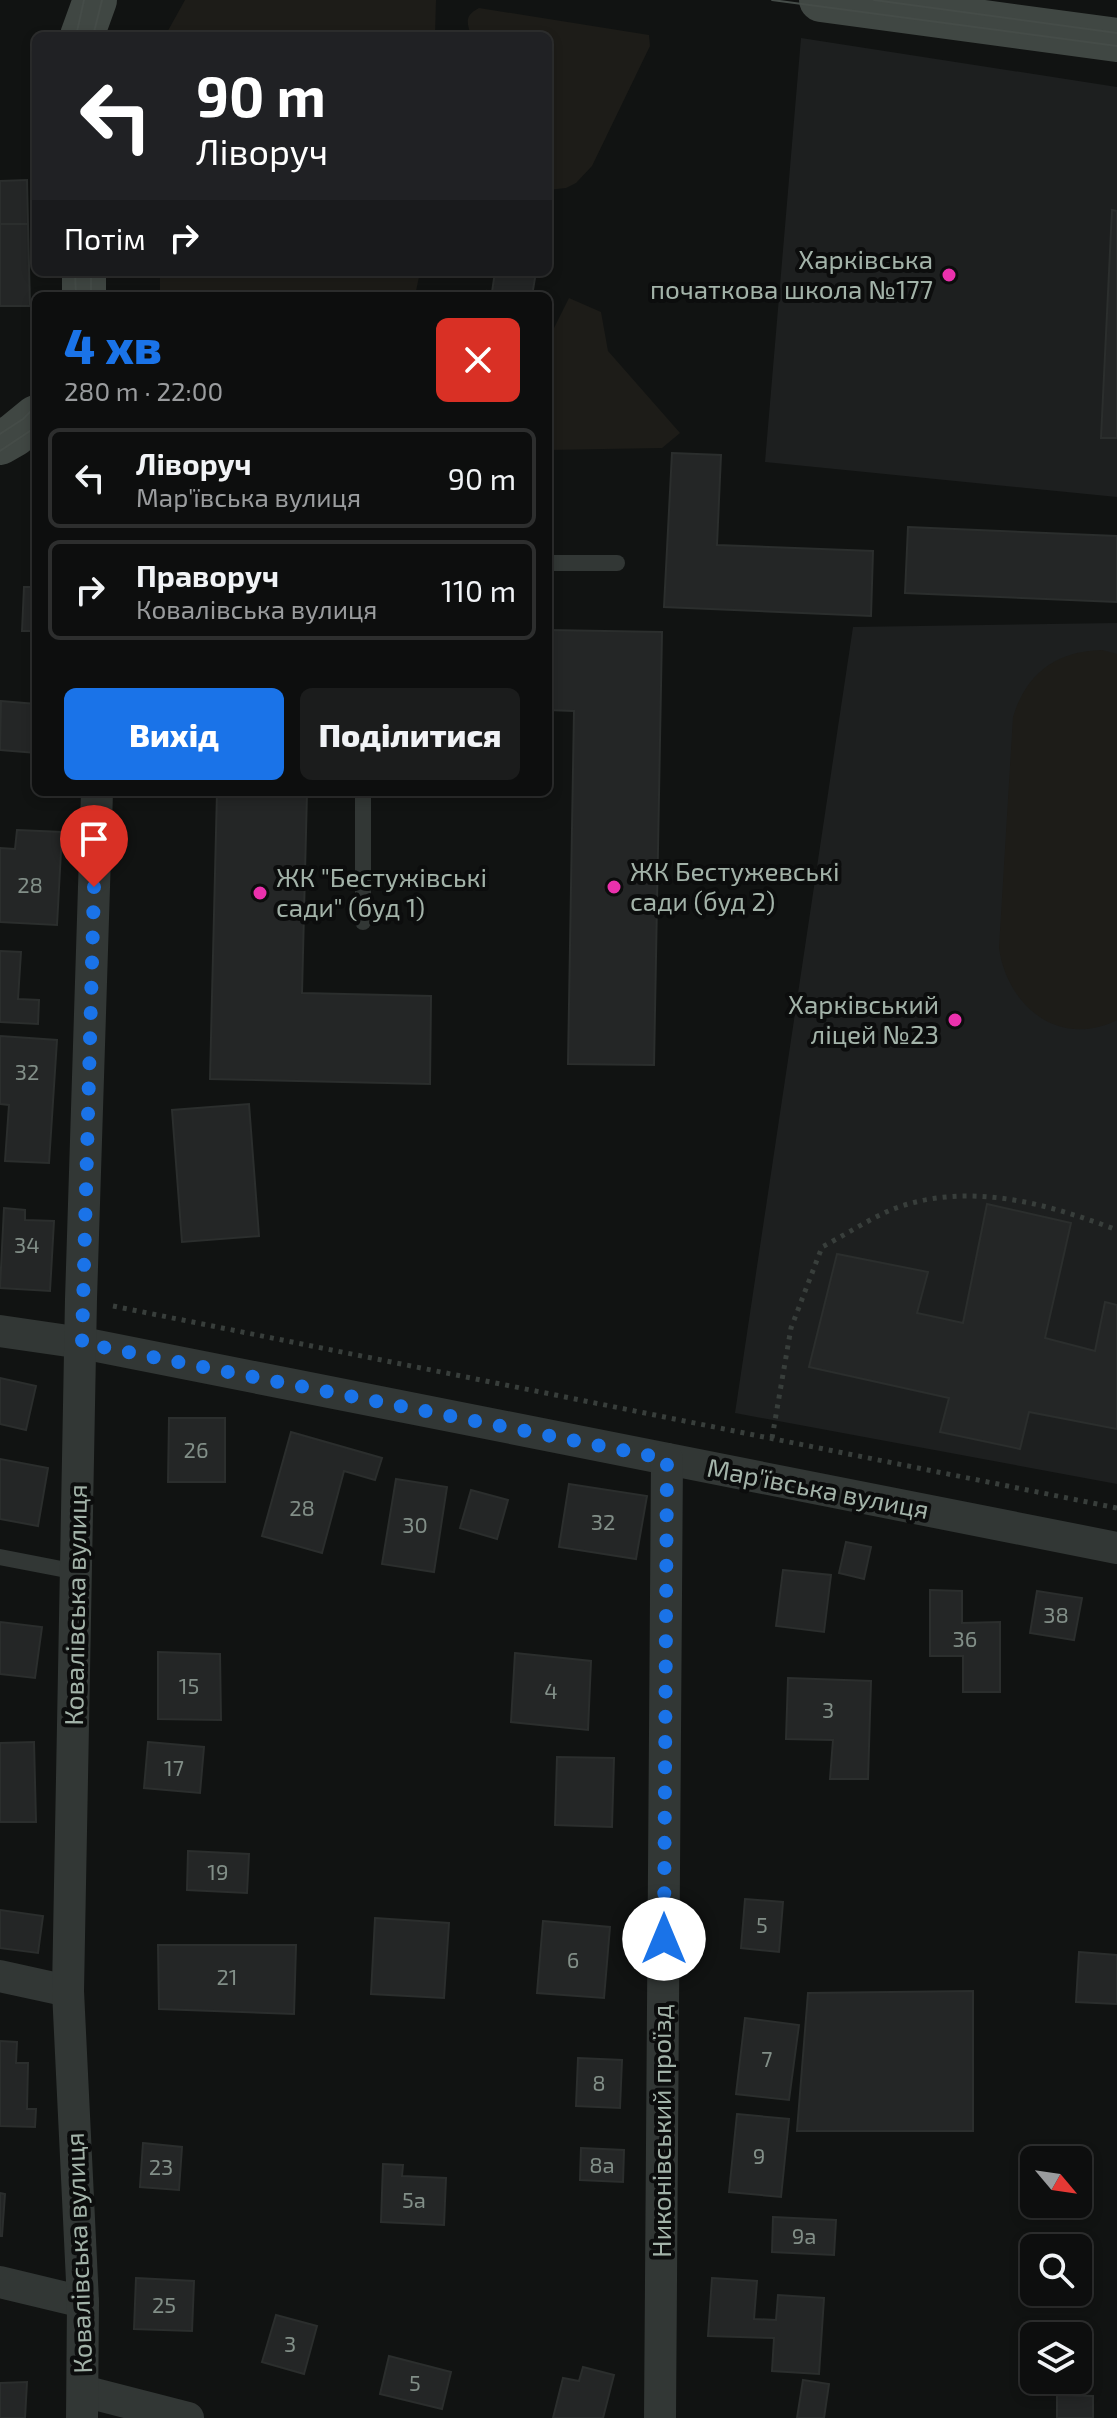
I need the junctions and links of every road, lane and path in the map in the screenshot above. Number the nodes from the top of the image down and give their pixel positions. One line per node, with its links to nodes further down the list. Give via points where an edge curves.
1 (95, 0): 4 (main road)
2 (821, 0): 3 (main road)
3 (885, 4): 5 (main road)
4 (83, 32)
5 (1117, 40)
6 (32, 420): 7 (main road)
7 (0, 443)
8 (552, 563): 9 (lane)
9 (617, 563)
10 (97, 796): 14 (street, Ковалівська вулиця)
11 (363, 796): 12 (lane)
12 (363, 922)
13 (1117, 1230): 17 (path, via 1069,1212 955,1194 893,1209 822,1247 791,1328)
14 (81, 1299): 16 (street, Ковалівська вулиця); 17 (path)
15 (0, 1331): 16 (street, Мар'ївська вулиця)
16 (82, 1343): 18 (street, Мар'ївська вулиця); 22 (street, Ковалівська вулиця)
17 (772, 1438): 19 (path)
18 (667, 1459): 20 (street, Мар'ївська вулиця); 29 (street, Никонівський проїзд)
19 (1117, 1508)
20 (1117, 1548)
21 (0, 1557): 22 (lane)
22 (77, 1572): 24 (street, Ковалівська вулиця)
23 (0, 1976): 24 (street)
24 (68, 1991): 26 (street, Ковалівська вулиця)
25 (0, 2282): 26 (street)
26 (83, 2302): 27 (street, Ковалівська вулиця)
27 (83, 2404): 28 (street)
28 (188, 2418)
29 (660, 2418)

